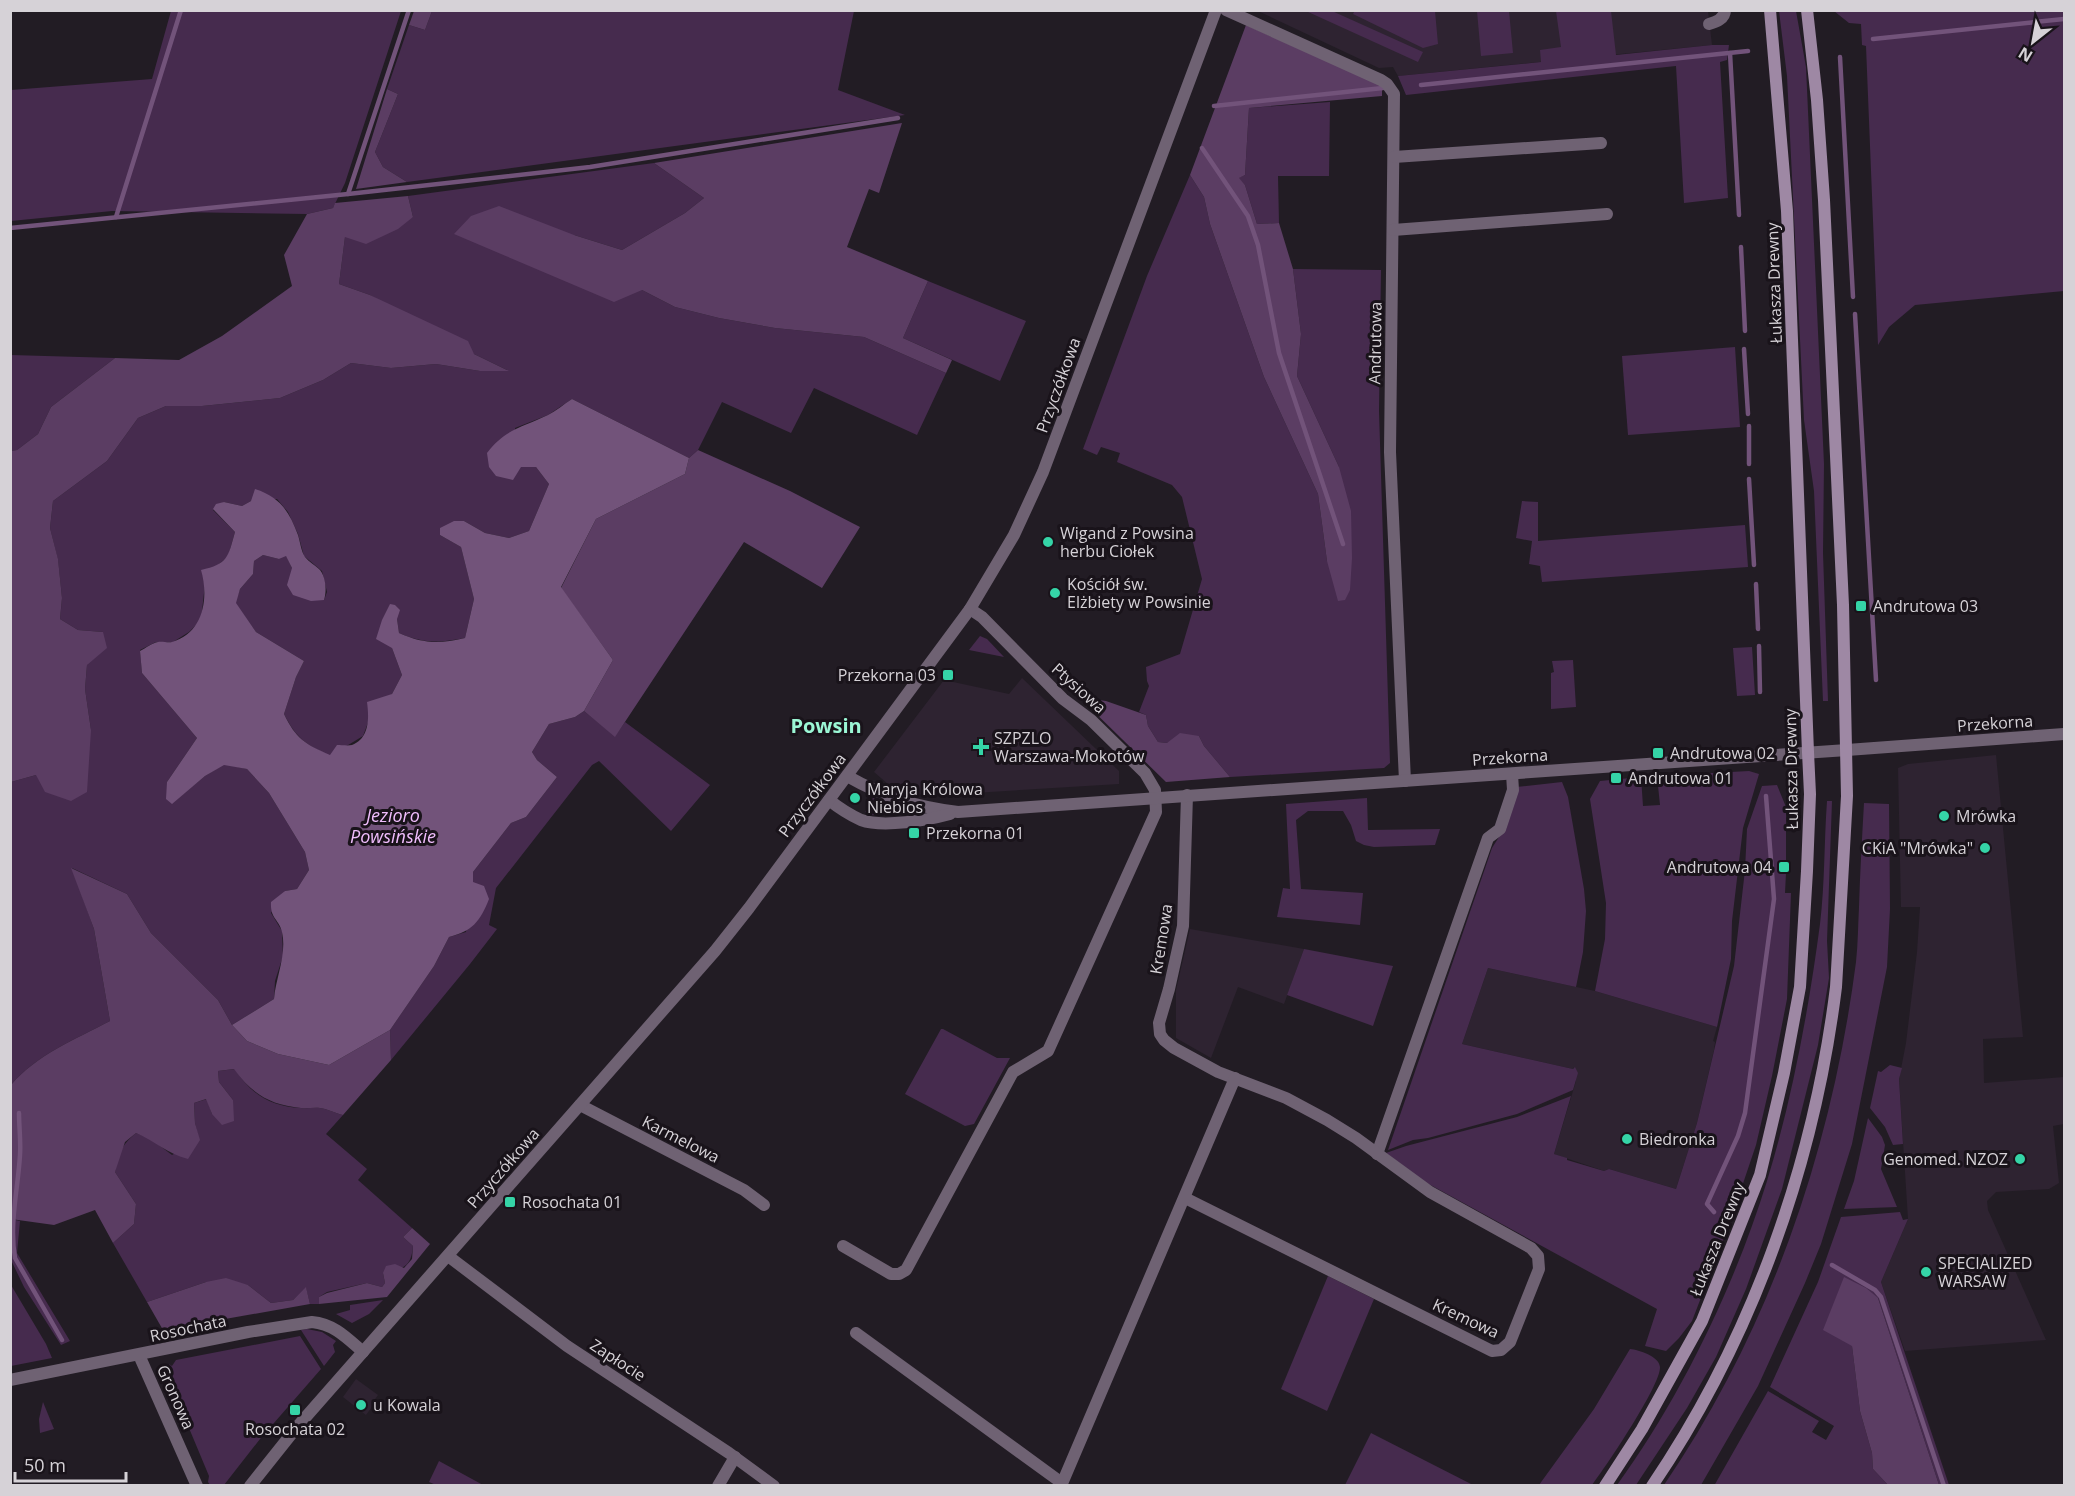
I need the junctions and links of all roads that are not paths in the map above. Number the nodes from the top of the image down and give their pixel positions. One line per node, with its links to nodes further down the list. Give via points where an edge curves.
1 (1216, 10): 11 (street, Przyczółkowa, via 1043,472 1014,534)
2 (1226, 10): 8 (street, Andrutowa, via 1387,84 1394,94)
3 (1725, 10): 6 (street, via 1719,21)
4 (1770, 10): 14 (main road, Łukasza Drewny, via 1787,211)
5 (1807, 10): 13 (main road, via 1824,200)
6 (1709, 24)
7 (1601, 142): 8 (street)
8 (1394, 157): 10 (street, Andrutowa)
9 (1607, 214): 10 (street)
10 (1393, 230): 17 (street, Andrutowa, via 1390,452)
11 (970, 609): 16 (street, Przyczółkowa); 19 (street, Ptysiowa, via 1144,773)
12 (2064, 735): 13 (street, Przekorna)
13 (1847, 750): 14 (street, Przekorna); 40 (main road, via 1837,978 1809,1137 1775,1246 1748,1314 1685,1436)
14 (1808, 752): 15 (street, Przekorna); 39 (main road, Łukasza Drewny, via 1807,871 1800,987 1760,1174 1702,1321 1642,1429)
15 (1512, 774): 17 (street, Przekorna); 24 (street, via 1513,790 1500,829 1488,838)
16 (847, 776): 20 (street, Przyczółkowa); 21 (street, Przekorna, via 908,803)
17 (1405, 781): 18 (street, Przekorna)
18 (1187, 795): 19 (street, Przekorna); 22 (street, Kremowa, via 1183,926 1160,1034 1168,1045)
19 (1156, 797): 21 (street, Przekorna); 27 (street, via 1156,812 1048,1051 1013,1072 906,1270 891,1274)
20 (829, 800): 21 (street, Przekorna, via 863,821 875,823 938,818); 23 (street, Przyczółkowa, via 715,951)
21 (958, 812)
22 (1235, 1078): 24 (street, Kremowa, via 1286,1098); 25 (street)
23 (580, 1105): 26 (street, Karmelowa, via 744,1190); 28 (street, Przyczółkowa)
24 (1377, 1154): 25 (street, Kremowa, via 1430,1192 1531,1248 1538,1256 1539,1269 1510,1342 1501,1350 1492,1351)
25 (1185, 1198): 34 (street)
26 (764, 1205)
27 (843, 1246)
28 (448, 1256): 30 (street, Przyczółkowa); 33 (street, Zapłocie, via 567,1346)
29 (856, 1333): 34 (street)
30 (363, 1352): 31 (street, Rosochata, via 336,1329 312,1322); 36 (street, Przyczółkowa)
31 (139, 1355): 32 (street, Rosochata); 35 (street, Gronowa)
32 (10, 1380)
33 (735, 1457): 37 (street); 38 (street, Zapłocie)
34 (1061, 1484)
35 (197, 1485)
36 (250, 1485)
37 (718, 1485)
38 (774, 1485)
39 (1605, 1485)
40 (1652, 1485)

